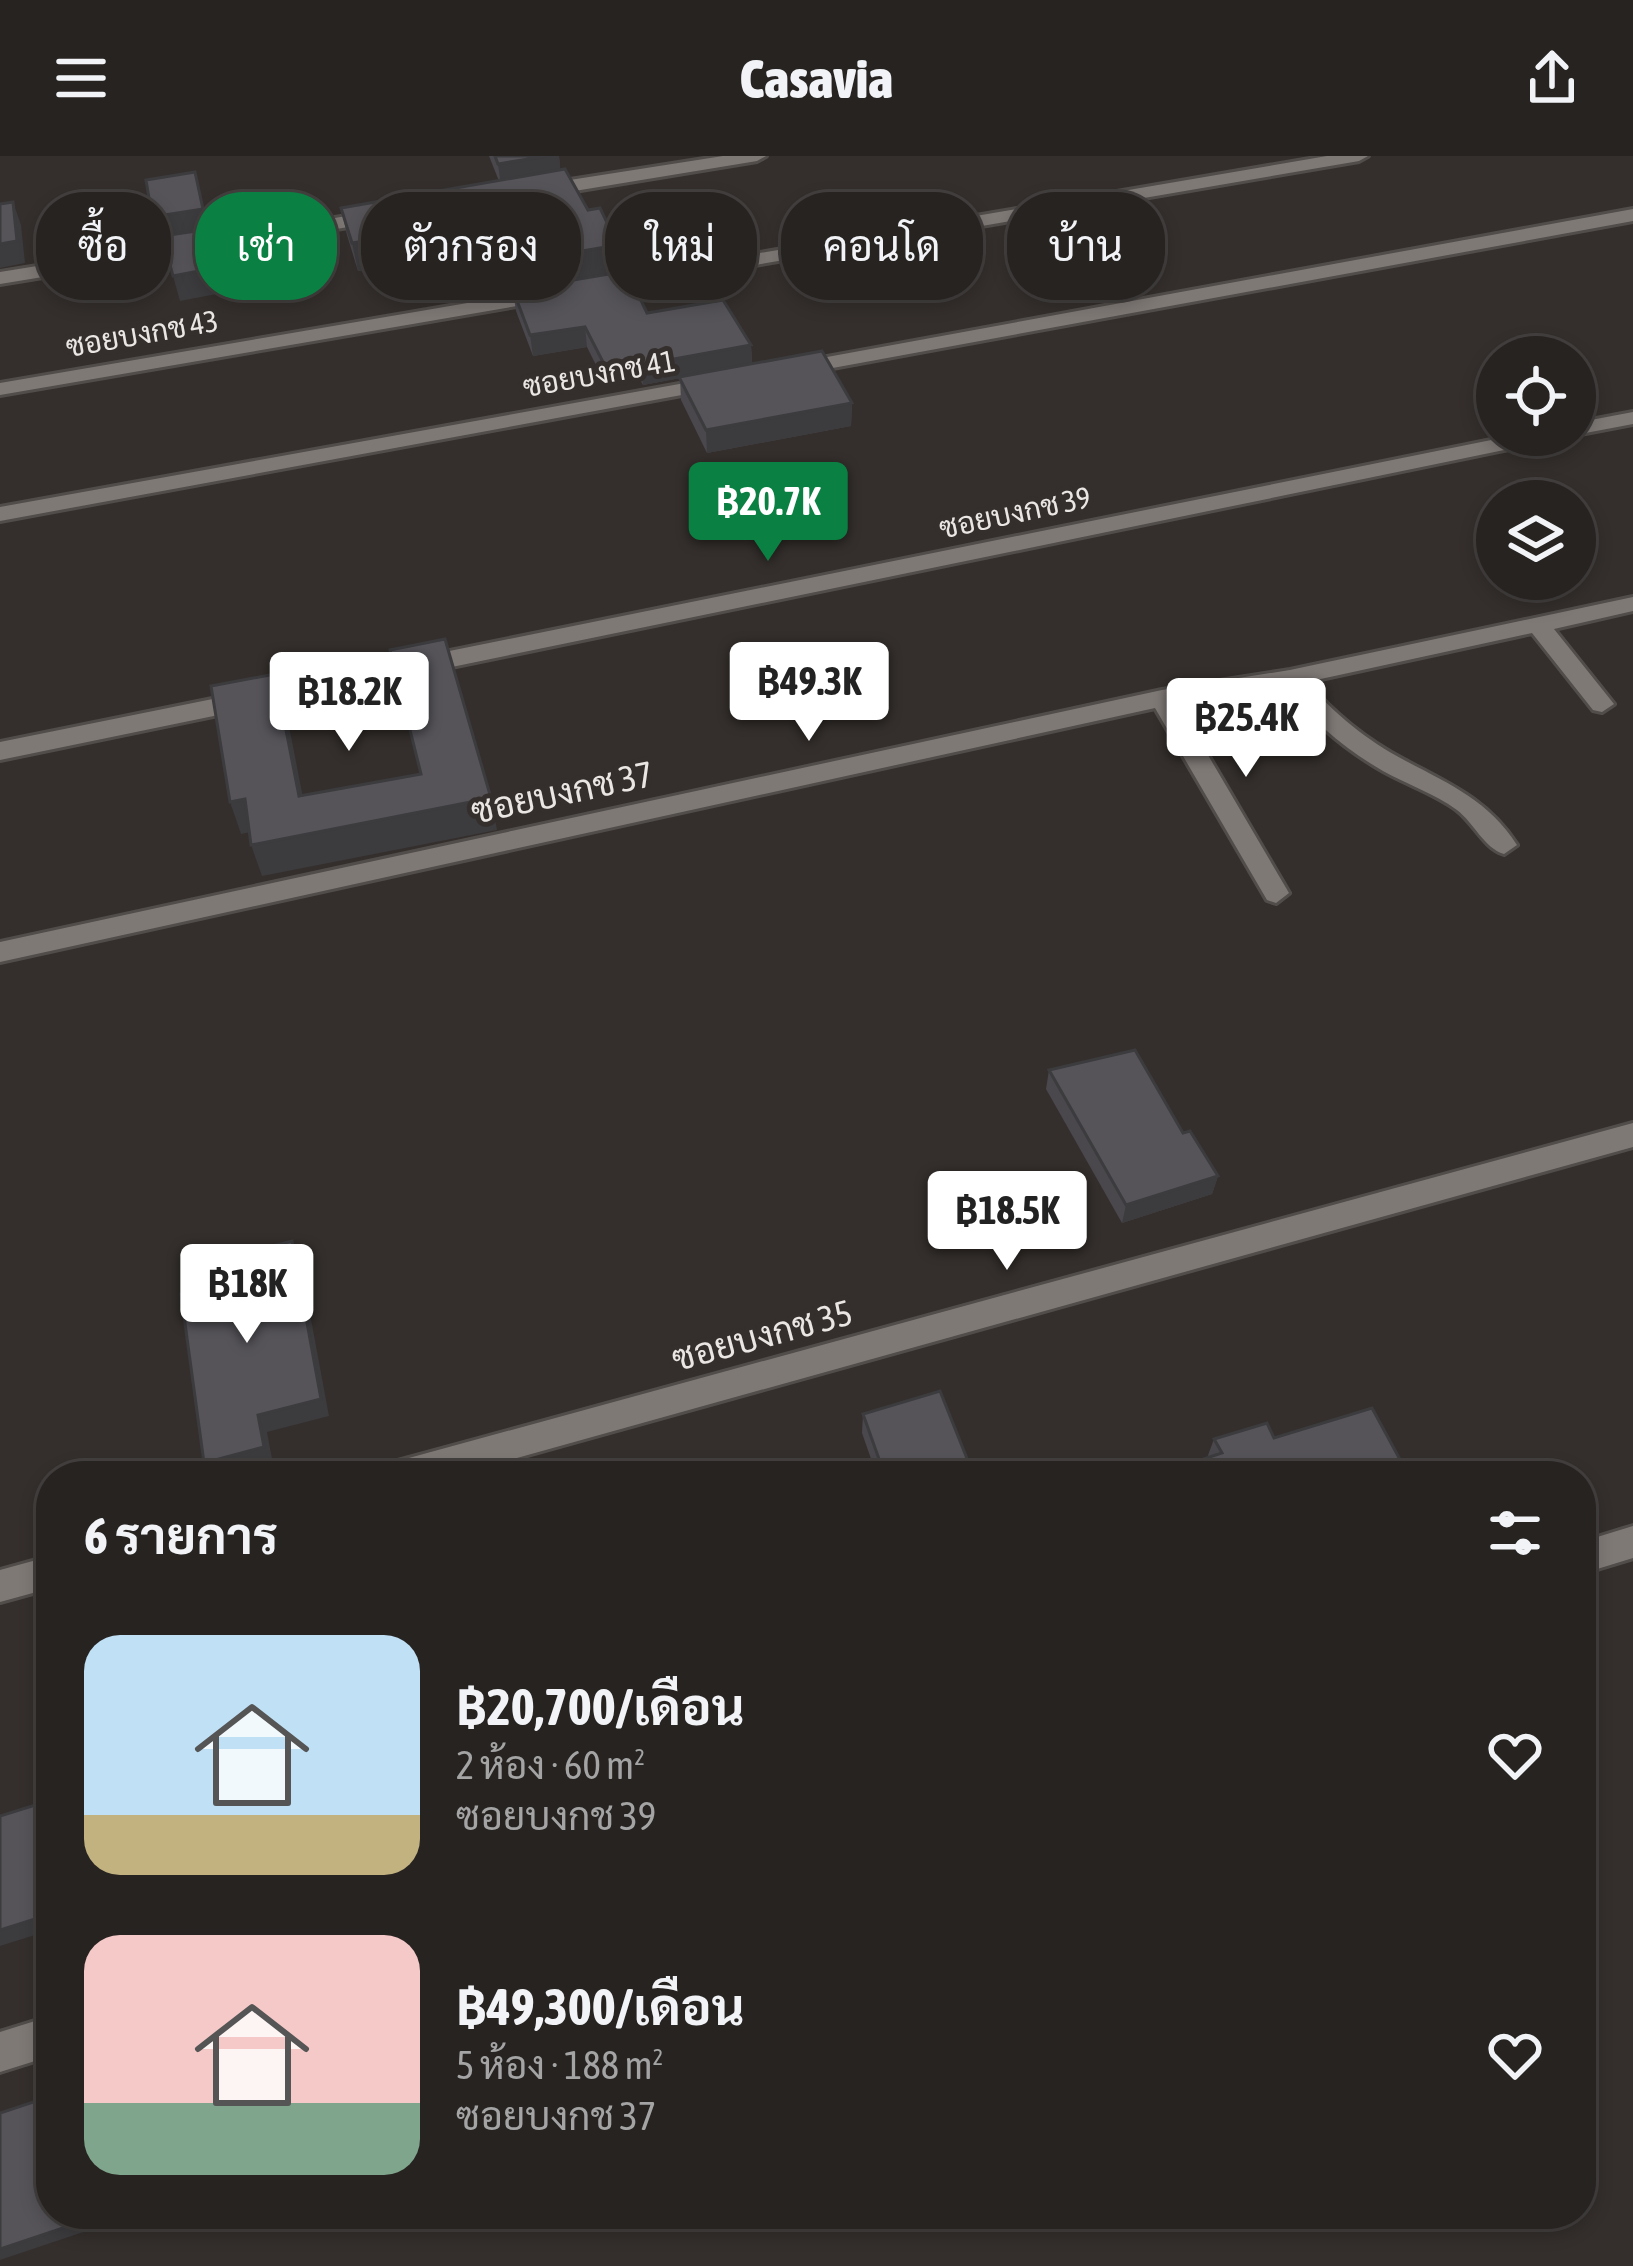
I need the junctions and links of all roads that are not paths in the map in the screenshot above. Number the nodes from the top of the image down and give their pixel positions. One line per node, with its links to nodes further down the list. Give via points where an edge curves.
1 (757, 156): 3 (street)
2 (1359, 156): 9 (street, ซอยบงกช 43)
3 (533, 192)
4 (1633, 214): 7 (street)
5 (361, 220): 6 (street)
6 (0, 278)
7 (770, 373)
8 (746, 377): 13 (street, ซอยบงกช 41)
9 (0, 389)
10 (1633, 418): 11 (street)
11 (1596, 426)
12 (1476, 450): 19 (street, ซอยบงกช 39)
13 (0, 514)
14 (1633, 604): 15 (street, ซอยบงกช 37)
15 (1537, 624): 16 (street, ซอยบงกช 37); 18 (street)
16 (1290, 678): 17 (street, ซอยบงกช 37); 20 (street, via 1320,714 1472,808)
17 (1162, 698): 21 (street); 22 (street, ซอยบงกช 37)
18 (1602, 704)
19 (0, 751)
20 (1504, 844)
21 (1276, 893)
22 (0, 952)
23 (1633, 1135): 24 (street, ซอยบงกช 35)
24 (452, 1461)
25 (1633, 1542): 26 (street)
26 (1596, 1553)
27 (36, 1576): 28 (street)
28 (0, 1586)
29 (36, 2041): 30 (street)
30 (0, 2052)

